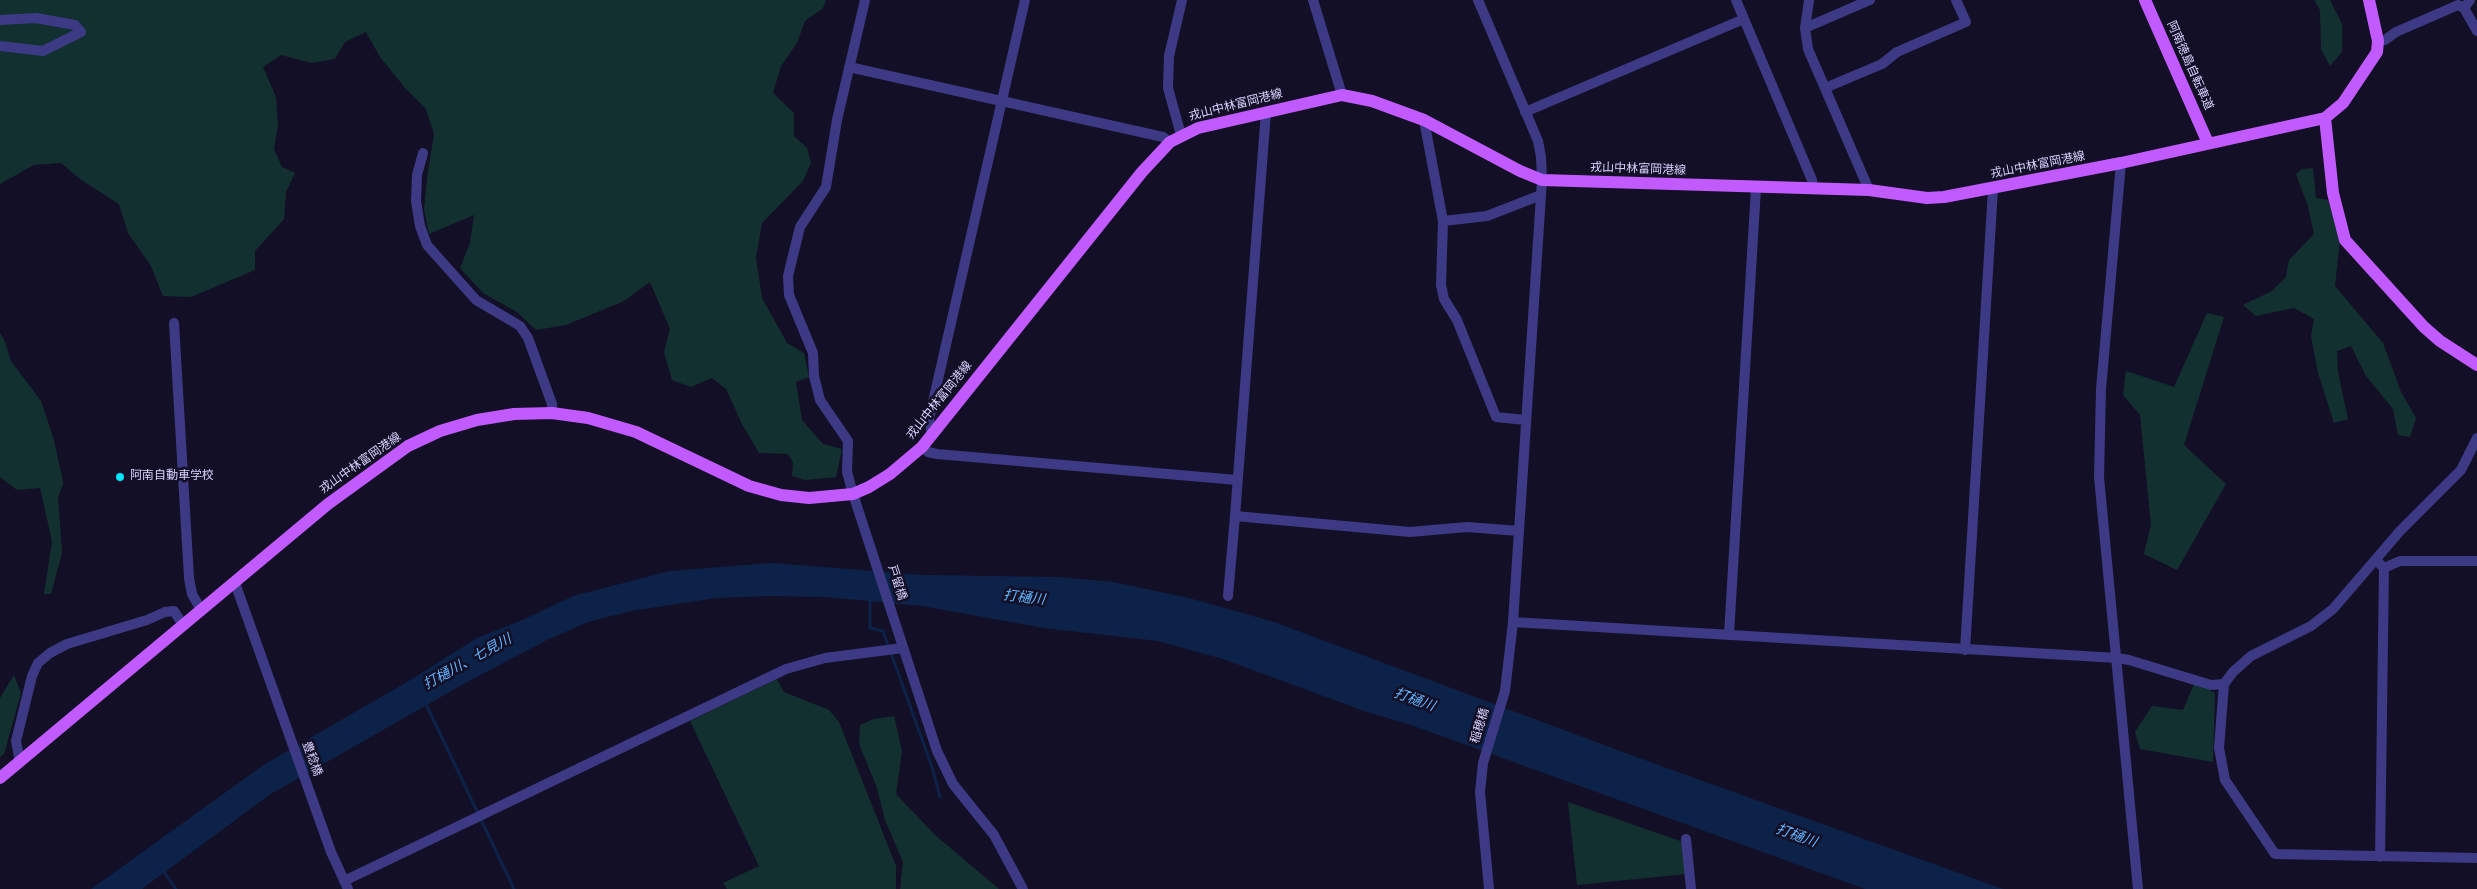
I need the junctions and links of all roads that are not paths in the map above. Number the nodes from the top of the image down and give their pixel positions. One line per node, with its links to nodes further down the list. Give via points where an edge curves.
1 (865, 0): 19 (street, 戸留橋)
2 (1024, 0): 22 (street)
3 (1182, 0): 27 (street, via 1169,56 1168,88)
4 (1313, 0): 21 (street)
5 (1478, 0): 24 (street, 稲穂橋)
6 (1736, 0): 13 (street)
7 (1809, 0): 15 (street)
8 (1870, 0): 15 (street)
9 (1956, 0): 20 (street, via 1966,22)
10 (2145, 0): 28 (main road, 阿南徳島自転車道)
11 (2369, 0): 17 (main road)
12 (2467, 4): 16 (street); 17 (street, via 2450,7)
13 (1744, 19): 24 (street); 34 (street)
14 (0, 20): 18 (street, via 36,18 75,25 81,32 43,51)
15 (1805, 28): 20 (street, via 1808,49)
16 (2477, 31)
17 (2378, 41): 25 (main road, via 2377,52 2348,96)
18 (0, 46)
19 (850, 67): 22 (street); 46 (street, 戸留橋, via 830,153 826,187 800,227 788,276 795,315 813,353 820,400 848,441 847,472)
20 (1825, 88): 35 (street)
21 (1342, 95): 23 (main road, 戎山中林富岡港線); 26 (main road, 戎山中林富岡港線, via 1372,101)
22 (1002, 100): 27 (street); 42 (street, via 929,419)
23 (1266, 112): 27 (main road, 戎山中林富岡港線, via 1198,128); 45 (street)
24 (1526, 112): 31 (street, 稲穂橋, via 1538,141)
25 (2325, 118): 28 (main road, 戎山中林富岡港線); 39 (main road, via 2333,193 2345,240 2424,327)
26 (1424, 120): 31 (main road, 戎山中林富岡港線); 37 (street)
27 (1176, 138): 42 (main road, 戎山中林富岡港線, via 1142,172)
28 (2208, 143): 30 (main road, 戎山中林富岡港線)
29 (423, 153): 40 (street, via 417,175 416,201 427,245 476,300 520,326 528,338 552,404)
30 (2121, 163): 33 (main road, 戎山中林富岡港線); 59 (street, via 2099,424 2103,536)
31 (1542, 180): 32 (main road, 戎山中林富岡港線); 36 (street, 稲穂橋)
32 (1756, 188): 34 (main road, 戎山中林富岡港線); 56 (street)
33 (1994, 188): 35 (main road, 戎山中林富岡港線, via 1944,198); 58 (street)
34 (1814, 189): 35 (main road, 戎山中林富岡港線)
35 (1869, 190)
36 (1540, 195): 37 (street, via 1488,216); 41 (street, 稲穂橋)
37 (1443, 221): 41 (street, via 1441,285 1444,299 1457,320 1496,417)
38 (174, 323): 53 (street, via 189,578 192,594)
39 (2477, 365)
40 (552, 413): 46 (main road, 戎山中林富岡港線, via 588,418 636,432 749,486 781,495 808,498); 51 (main road, 戎山中林富岡港線, via 514,414 477,420 440,431 408,446 328,504)
41 (1526, 420): 48 (street, 稲穂橋)
42 (932, 434): 44 (main road, 戎山中林富岡港線)
43 (2477, 438): 50 (street, via 2461,470 2400,531)
44 (922, 447): 45 (street, via 937,454); 46 (main road, 戎山中林富岡港線, via 890,474)
45 (1237, 480): 47 (street)
46 (852, 494): 57 (street, 戸留橋)
47 (1234, 516): 48 (street, via 1410,532 1467,528); 52 (street)
48 (1518, 531): 54 (street, 稲穂橋)
49 (2477, 561): 50 (street)
50 (2380, 564): 60 (street, via 2311,626 2251,656); 64 (street)
51 (235, 583): 53 (main road, 戎山中林富岡港線); 66 (street, 豊稔橋, via 331,852)
52 (1228, 596)
53 (201, 610): 55 (main road, 戎山中林富岡港線)
54 (1513, 622): 56 (street); 68 (street, 稲穂橋, via 1503,697 1483,763 1480,792)
55 (183, 625): 61 (main road, 戎山中林富岡港線); 61 (street, via 174,611 165,612 67,644 38,663 16,741)
56 (1729, 634): 58 (street)
57 (903, 648): 66 (street, via 825,658 786,668); 67 (street, 戸留橋, via 944,766 994,835)
58 (1965, 650): 59 (street)
59 (2117, 658): 60 (street, via 2211,685); 70 (street)
60 (2224, 684): 64 (street, via 2220,748 2226,780 2274,854)
61 (20, 762): 62 (main road, 戎山中林富岡港線)
62 (0, 778)
63 (1686, 839): 69 (street)
64 (2380, 857): 65 (street)
65 (2477, 858)
66 (346, 885)
67 (1023, 889)
68 (1489, 889)
69 (1691, 889)
70 (2138, 889)

